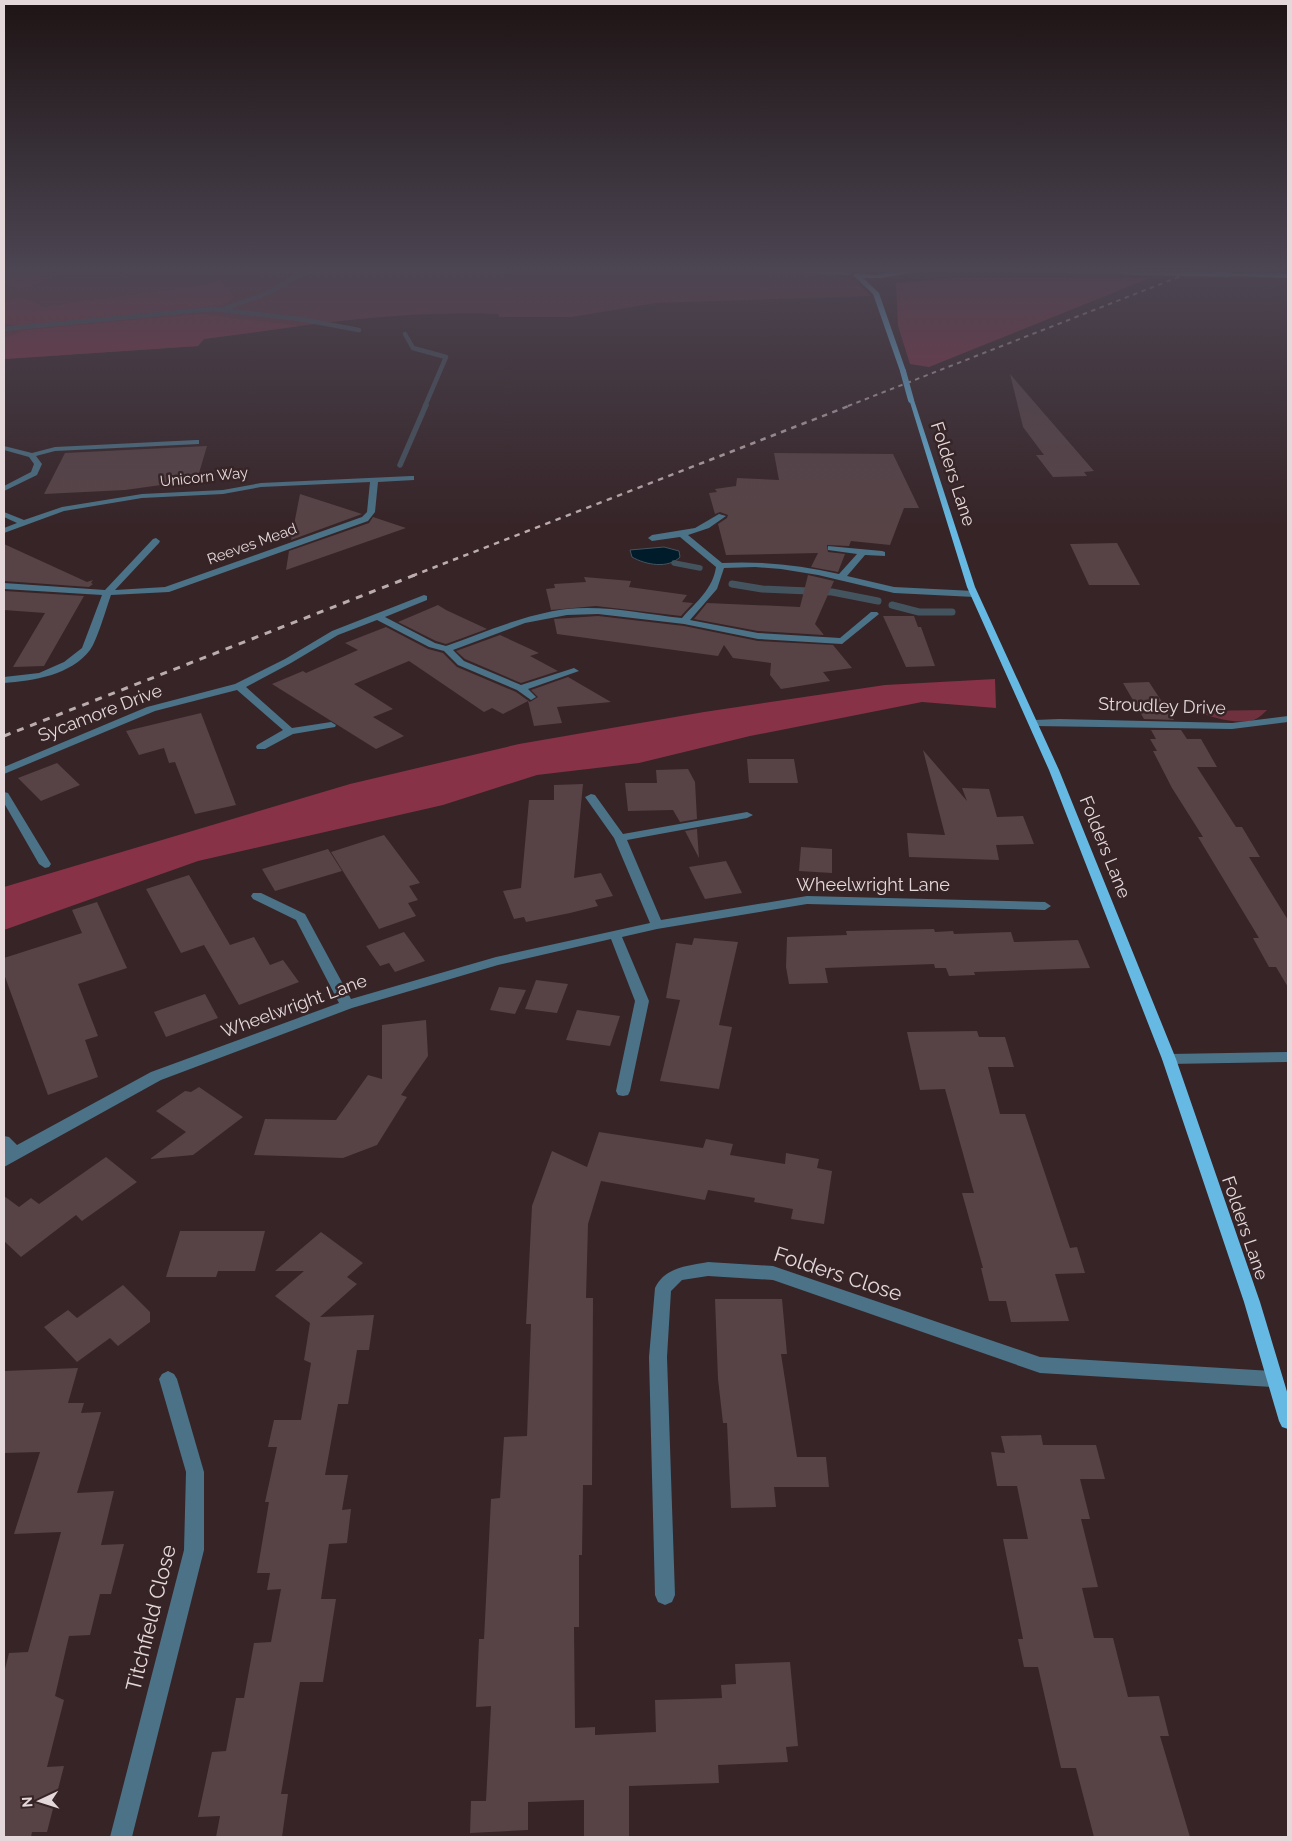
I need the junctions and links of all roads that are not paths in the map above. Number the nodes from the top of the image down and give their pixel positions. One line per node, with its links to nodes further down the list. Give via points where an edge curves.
1 (899, 357): 22 (main road, Folders Lane, bridge)
2 (196, 442): 4 (street, via 55,449)
3 (4, 448): 4 (street)
4 (32, 455): 7 (street, via 38,464 34,473)
5 (411, 478): 6 (street, Unicorn Way)
6 (374, 480): 10 (street, Unicorn Way, via 261,485 223,492 142,496 62,509); 21 (street, Reeves Mead, via 371,512 365,519 166,590)
7 (4, 489)
8 (4, 514): 10 (street)
9 (722, 516): 12 (street, via 711,524)
10 (23, 523): 11 (street, Unicorn Way)
11 (4, 531)
12 (682, 535): 13 (street); 18 (street)
13 (652, 538)
14 (156, 541): 21 (street)
15 (831, 548): 16 (street)
16 (862, 552): 17 (street); 19 (street)
17 (882, 554)
18 (720, 566): 19 (street, via 781,566); 26 (street, via 716,584)
19 (842, 578): 22 (street, via 904,592)
20 (4, 586): 21 (street, Reeves Mead)
21 (107, 593): 29 (street, via 86,649 67,664 42,675)
22 (974, 594): 34 (main road, Folders Lane)
23 (424, 598): 25 (street, Sycamore Drive)
24 (874, 614): 26 (street, via 842,641 758,636)
25 (378, 617): 27 (street, via 432,645); 30 (street, Sycamore Drive, via 334,633)
26 (684, 621): 27 (street, via 598,611 567,612 523,621)
27 (447, 649): 31 (street, via 461,663)
28 (574, 671): 31 (street)
29 (4, 680)
30 (239, 686): 36 (street); 38 (street, Sycamore Drive, via 151,709)
31 (521, 688): 32 (street)
32 (531, 698)
33 (1288, 719): 34 (street, Stroudley Drive, via 1232,726 1072,721)
34 (1034, 723): 50 (main road, Folders Lane, via 1093,862)
35 (331, 725): 36 (street)
36 (290, 731): 37 (street)
37 (261, 747)
38 (4, 771)
39 (4, 795): 43 (street)
40 (590, 797): 42 (street)
41 (747, 815): 42 (street)
42 (620, 838): 46 (street)
43 (45, 864)
44 (257, 896): 48 (street, via 301,917)
45 (1045, 906): 46 (street, Wheelwright Lane, via 807,900)
46 (657, 925): 47 (street, Wheelwright Lane)
47 (615, 934): 48 (street, Wheelwright Lane, via 496,961); 51 (street, via 642,1001)
48 (346, 1005): 53 (street, Wheelwright Lane, via 156,1076)
49 (1288, 1057): 50 (street)
50 (1170, 1059): 55 (main road, Folders Lane, via 1252,1302)
51 (624, 1091)
52 (4, 1141): 53 (street)
53 (9, 1157)
54 (168, 1379): 58 (street, Titchfield Close, via 195,1472 194,1550)
55 (1274, 1379): 56 (main road, Folders Lane); 57 (street, Folders Close, via 1040,1365 773,1273 708,1269 678,1274 663,1288 658,1356)
56 (1288, 1421)
57 (665, 1595)
58 (121, 1837)

